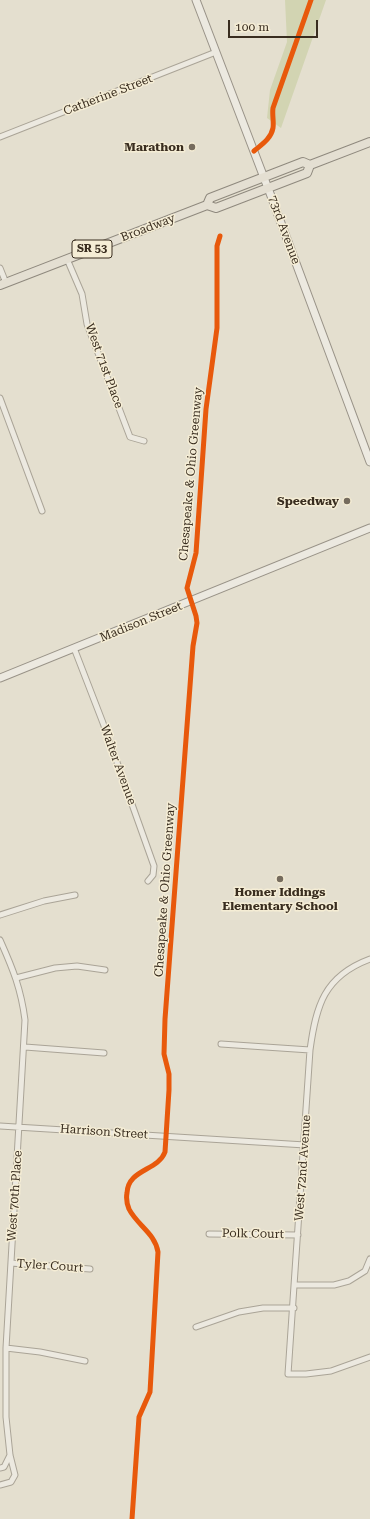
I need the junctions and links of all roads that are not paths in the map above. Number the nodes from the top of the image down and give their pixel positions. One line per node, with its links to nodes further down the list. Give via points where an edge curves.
1 (196, 0): 2 (street, 73rd Avenue)
2 (216, 52): 3 (street, Catherine Street); 6 (street, 73rd Avenue)
3 (0, 137)
4 (370, 142): 5 (main road, Broadway / SR 53)
5 (310, 165): 6 (main road, Broadway / SR 53, via 303,162); 7 (main road, Broadway / SR 53, via 307,173)
6 (264, 177): 7 (street, 73rd Avenue); 8 (main road, Broadway / SR 53, via 210,198)
7 (268, 188): 8 (main road, Broadway / SR 53, via 216,208); 14 (street, 73rd Avenue)
8 (207, 205): 9 (main road, Broadway / SR 53)
9 (67, 259): 11 (main road, Broadway / SR 53); 13 (street, West 71st Place, via 82,294 87,324 130,437)
10 (0, 268): 11 (street)
11 (3, 284)
12 (0, 398): 15 (street)
13 (144, 441)
14 (370, 462)
15 (42, 511)
16 (370, 528): 17 (street, Madison Street)
17 (74, 648): 18 (street, Madison Street); 19 (street, Walter Avenue, via 154,866 153,875)
18 (0, 678)
19 (148, 881)
20 (75, 895): 21 (street, via 44,901)
21 (0, 915)
22 (0, 940): 25 (street, West 70th Place)
23 (370, 960): 28 (street, West 72nd Avenue, via 344,972 330,986 314,1022)
24 (104, 970): 25 (street, via 77,966 55,968)
25 (16, 978): 27 (street, West 70th Place, via 26,1020)
26 (221, 1044): 28 (street)
27 (25, 1047): 29 (street); 31 (street, West 70th Place)
28 (310, 1050): 32 (street, West 72nd Avenue)
29 (104, 1053)
30 (0, 1126): 31 (street, Harrison Street)
31 (19, 1127): 32 (street, Harrison Street); 36 (street, West 70th Place)
32 (305, 1145): 34 (street, West 72nd Avenue)
33 (209, 1234): 34 (street, Polk Court)
34 (298, 1235): 38 (street, West 72nd Avenue)
35 (370, 1259): 38 (street, via 365,1271 349,1281 334,1285)
36 (11, 1263): 37 (street, Tyler Court); 41 (street, West 70th Place)
37 (90, 1269)
38 (295, 1285): 39 (street, West 72nd Avenue)
39 (294, 1308): 40 (street, via 263,1308 239,1312); 42 (street, West 72nd Avenue, via 288,1374 331,1371)
40 (196, 1327)
41 (6, 1348): 43 (street); 44 (street, West 70th Place, via 6,1417)
42 (369, 1359)
43 (85, 1362)
44 (10, 1455): 45 (street, via 4,1467); 46 (street, West 70th Place, via 15,1475 11,1482)
45 (0, 1468)
46 (0, 1485)

